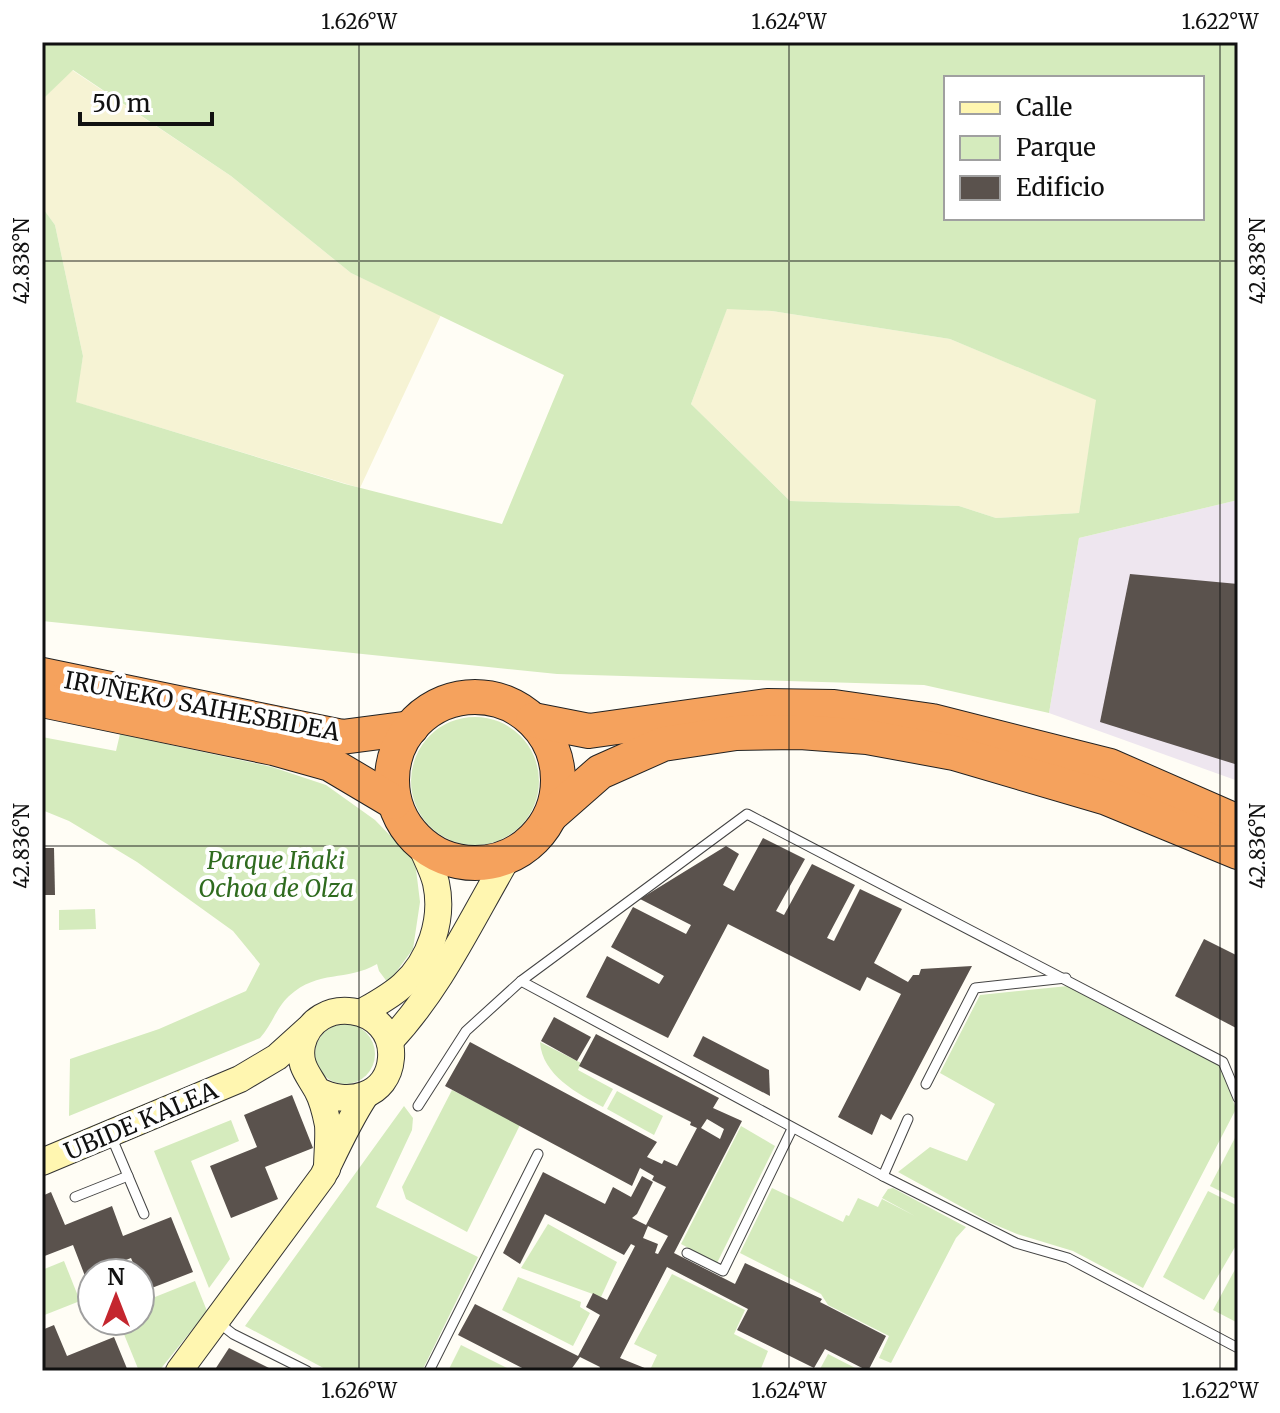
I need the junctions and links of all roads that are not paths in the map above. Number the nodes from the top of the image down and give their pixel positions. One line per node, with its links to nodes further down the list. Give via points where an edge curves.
1 (42, 675): 4 (highway, IRUÑEKO SAIHESBIDEA, via 342,737)
2 (42, 700): 5 (highway, IRUÑEKO SAIHESBIDEA, via 330,764)
3 (533, 720): 4 (highway, via 510,705 484,698 457,699 431,710); 6 (highway, via 549,741 557,765 558,791); 7 (highway, via 589,731 767,706 834,707 932,721 1110,766)
4 (411, 728): 5 (highway, via 397,750)
5 (394, 802): 8 (highway)
6 (551, 815): 9 (highway, via 600,772 663,744 736,733 800,732 867,737 954,753 1107,798); 10 (highway, via 526,847)
7 (1238, 822)
8 (420, 843): 10 (highway, via 462,862); 13 (main road, via 436,883 435,935 405,984)
9 (1238, 852)
10 (508, 857): 15 (main road, via 446,967)
11 (1066, 978): 12 (lane, via 747,814); 17 (lane, via 975,988); 20 (lane, via 1223,1062)
12 (521, 981): 21 (lane, via 466,1031); 23 (lane)
13 (362, 1012): 14 (main road, via 336,1011); 15 (main road)
14 (313, 1024): 16 (main road, UBIDE KALEA, via 277,1057); 18 (main road, via 301,1059)
15 (390, 1041): 19 (main road, via 390,1067)
16 (240, 1079): 18 (main road, UBIDE KALEA, via 278,1078); 24 (main road, UBIDE KALEA)
17 (926, 1084)
18 (314, 1086): 19 (main road, via 340,1100); 27 (main road, via 328,1126)
19 (365, 1096): 27 (main road)
20 (1238, 1098)
21 (418, 1106)
22 (908, 1119): 29 (lane)
23 (792, 1129): 29 (lane); 32 (lane, via 723,1271)
24 (110, 1134): 26 (main road, UBIDE KALEA); 28 (lane)
25 (538, 1154): 37 (lane)
26 (42, 1162)
27 (327, 1169): 33 (main road)
28 (128, 1176): 30 (lane); 31 (lane)
29 (883, 1176): 34 (lane, via 1016,1243 1068,1258)
30 (75, 1197)
31 (144, 1214)
32 (687, 1253)
33 (216, 1320): 35 (main road); 36 (lane)
34 (1238, 1348)
35 (179, 1371)
36 (307, 1371)
37 (429, 1371)

